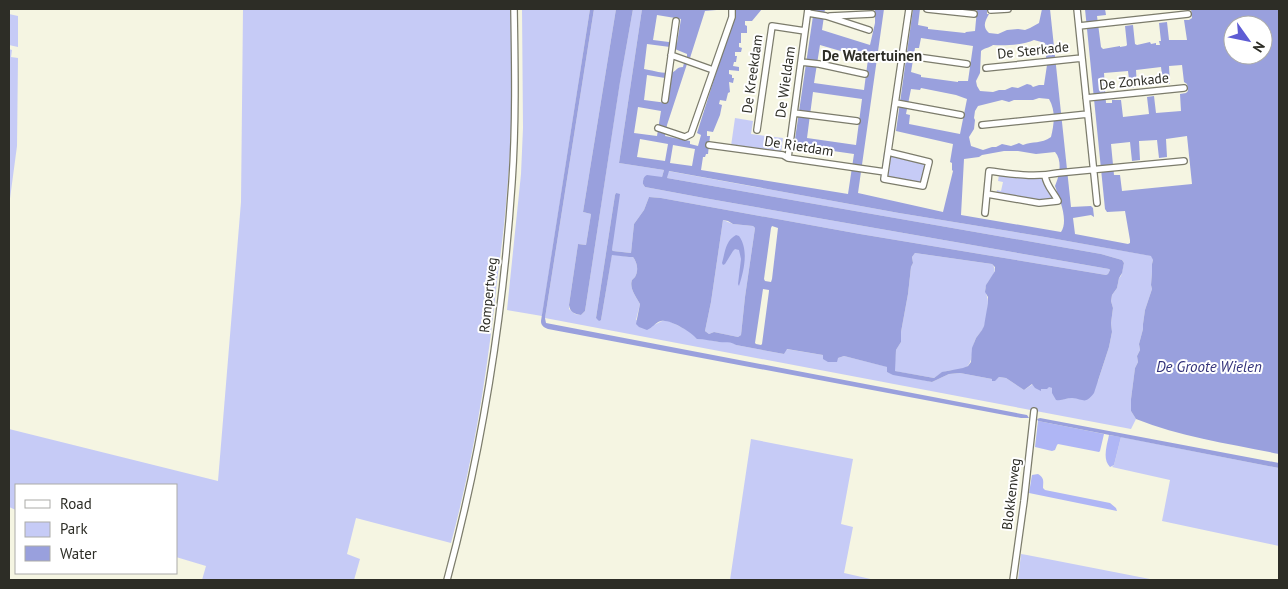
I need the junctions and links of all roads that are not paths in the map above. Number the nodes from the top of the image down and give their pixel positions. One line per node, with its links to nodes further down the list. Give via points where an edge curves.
1 (514, 9): 47 (street, Rompertweg, via 516,82 512,182 500,311 483,424)
2 (909, 9): 18 (street)
3 (927, 9): 10 (street)
4 (1008, 9): 6 (street)
5 (1077, 9): 14 (street, De Zonkade)
6 (991, 10)
7 (732, 11): 23 (street)
8 (809, 12): 12 (street); 16 (street, De Wieldam)
9 (872, 14): 12 (street)
10 (974, 14)
11 (1188, 14): 14 (street)
12 (826, 16): 15 (street)
13 (676, 21): 17 (street)
14 (1081, 26): 19 (street, De Zonkade)
15 (869, 30)
16 (805, 31): 20 (street, De Wieldam); 35 (street, De Kreekdam, via 772,26)
17 (672, 53): 23 (street); 27 (street)
18 (904, 55): 21 (street); 28 (street)
19 (1082, 58): 22 (street, De Sterkade); 26 (street, De Zonkade)
20 (802, 62): 24 (street); 29 (street, De Wieldam)
21 (967, 64)
22 (986, 68)
23 (713, 70): 34 (street, via 691,137)
24 (865, 74)
25 (1184, 88): 26 (street, De Zonkade)
26 (1088, 98): 30 (street, De Zonkade)
27 (665, 100)
28 (897, 104): 31 (street); 37 (street)
29 (795, 113): 32 (street); 38 (street, De Wieldam)
30 (1088, 114): 33 (street); 40 (street, De Zonkade)
31 (960, 115)
32 (857, 121)
33 (982, 125)
34 (658, 128)
35 (757, 130)
36 (709, 145): 38 (street, De Rietdam)
37 (888, 152): 41 (street); 41 (street, via 929,162 923,186 884,179)
38 (788, 158): 41 (street, De Rietdam)
39 (1184, 160): 40 (street)
40 (1096, 170): 42 (street); 44 (street, De Zonkade)
41 (885, 172)
42 (1045, 176): 43 (street, via 989,170); 43 (street, via 1046,184 1058,201 1039,203)
43 (987, 194): 45 (street)
44 (1097, 203)
45 (985, 213)
46 (1034, 412): 48 (street, Blokkenweg)
47 (447, 580)
48 (1013, 580)

